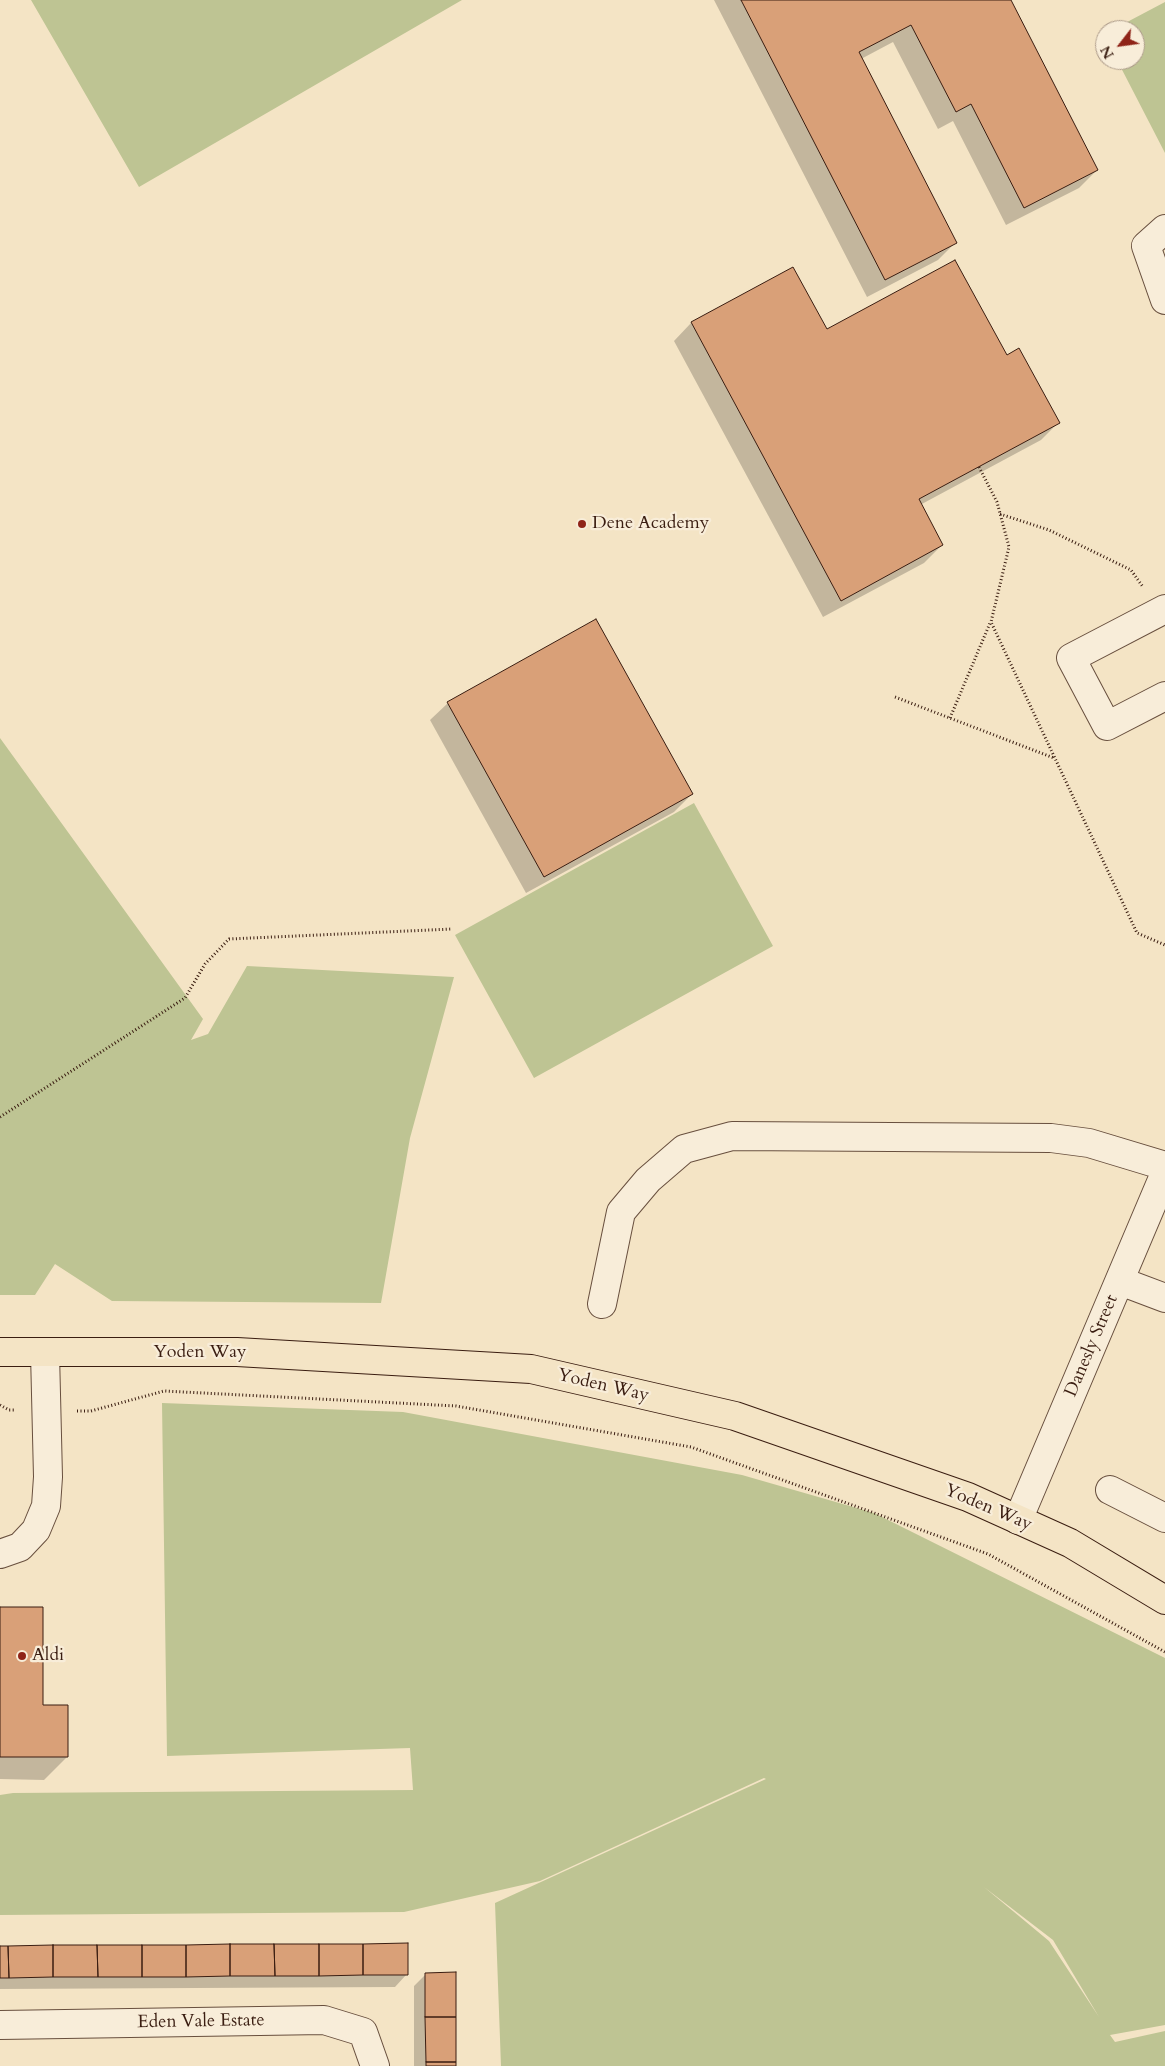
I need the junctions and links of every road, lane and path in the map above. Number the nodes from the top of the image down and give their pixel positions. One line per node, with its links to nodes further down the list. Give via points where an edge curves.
1 (1165, 229): 2 (street, via 1146,246)
2 (1165, 300)
3 (979, 467): 4 (path)
4 (1000, 514): 5 (path, via 1049,530 1131,570); 6 (path, via 1009,547)
5 (1163, 610): 7 (street, via 1071,658 1108,726)
6 (991, 622): 9 (path); 10 (path)
7 (1165, 696)
8 (895, 698): 9 (path)
9 (950, 718): 10 (path)
10 (1055, 758): 12 (path, via 1137,933)
11 (452, 929): 13 (path, via 229,939 205,964 185,998)
12 (1165, 945)
13 (0, 1118)
14 (1165, 1166): 18 (street, via 1089,1143 1051,1138 732,1136 684,1149 648,1180 621,1212)
15 (1165, 1173): 16 (street, Danesly Street)
16 (1120, 1280): 17 (street); 25 (street, Danesly Street)
17 (1165, 1298)
18 (602, 1304)
19 (0, 1352): 20 (main road, Yoden Way)
20 (45, 1353): 22 (street); 25 (main road, Yoden Way, via 237,1352 531,1369 735,1416 968,1497)
21 (0, 1405): 22 (path, via 9,1410)
22 (47, 1411): 26 (street, via 46,1506 36,1530 20,1546); 28 (path, via 91,1412 164,1391 456,1406 691,1447 988,1554)
23 (1110, 1490): 24 (street)
24 (1165, 1518)
25 (1018, 1520): 27 (main road, Yoden Way, via 1070,1543)
26 (0, 1554)
27 (1165, 1600)
28 (1165, 1652)
29 (0, 2025): 30 (street, Eden Vale Estate, via 324,2020 363,2032)
30 (375, 2066)

